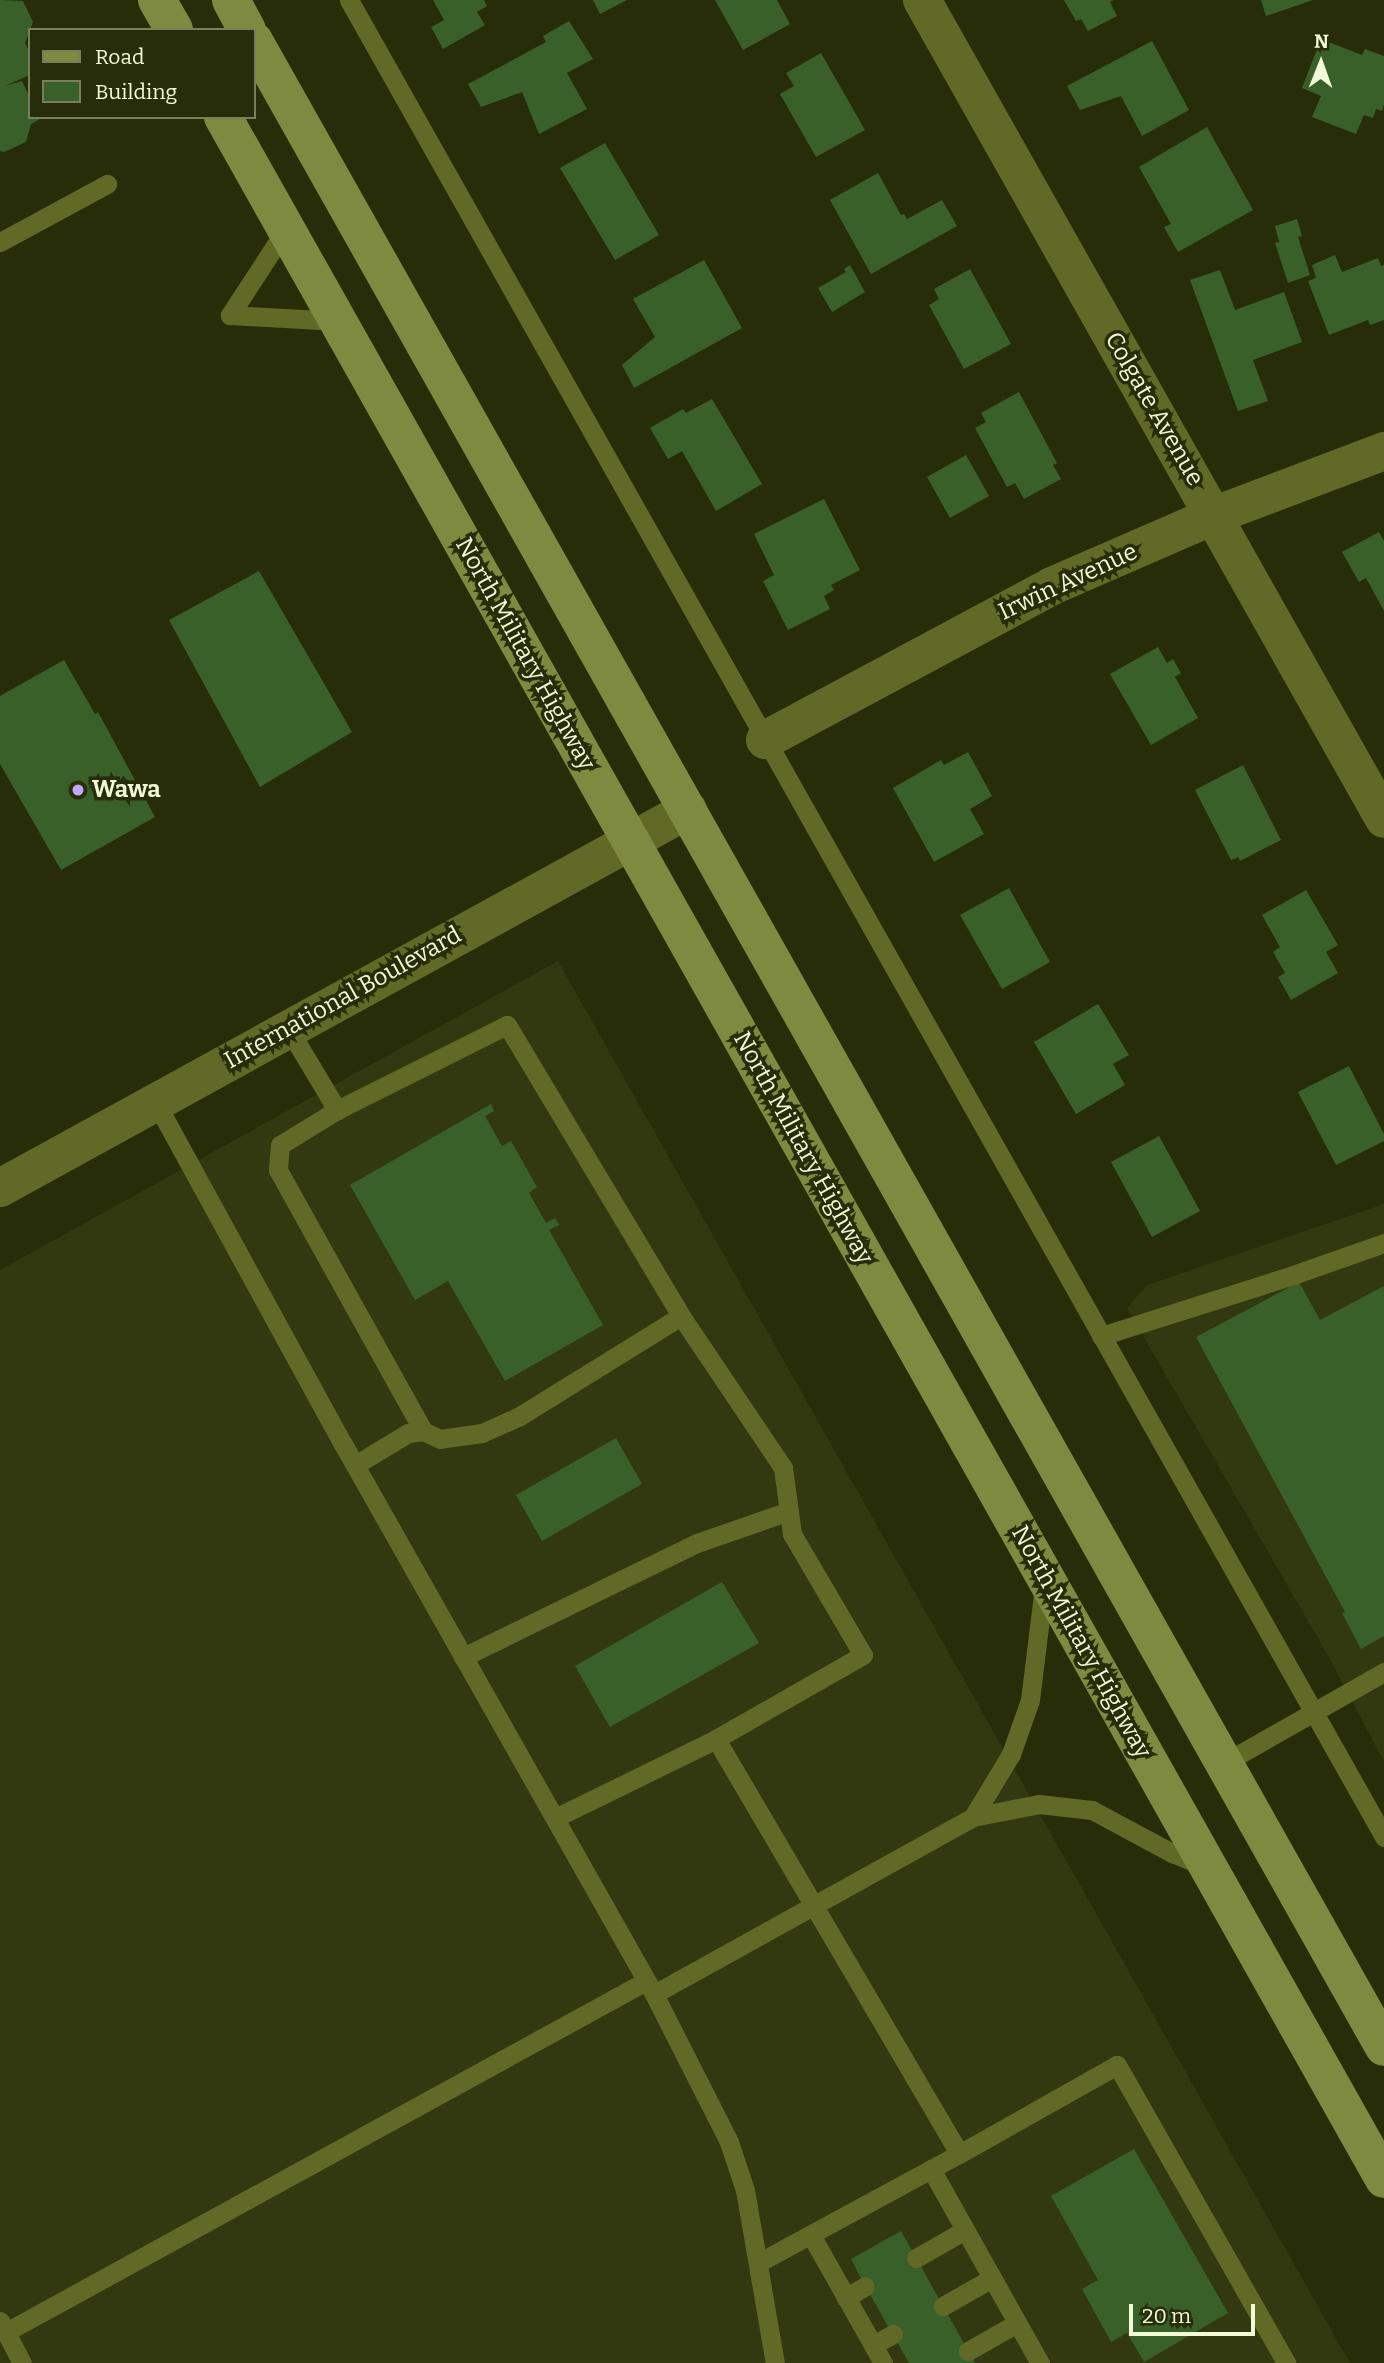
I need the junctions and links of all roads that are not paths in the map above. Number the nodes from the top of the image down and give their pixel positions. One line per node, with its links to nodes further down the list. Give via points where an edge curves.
1 (157, 0): 5 (main road)
2 (231, 0): 6 (main road)
3 (349, 0): 15 (lane)
4 (922, 0): 14 (street, Colgate Avenue)
5 (173, 28)
6 (246, 28)
7 (256, 45): 16 (main road)
8 (224, 119): 10 (main road, North Military Highway)
9 (107, 184): 11 (lane)
10 (286, 229): 12 (main road, North Military Highway); 12 (lane, via 230,315)
11 (0, 242)
12 (337, 321): 18 (main road, North Military Highway)
13 (1384, 452): 14 (street, Irwin Avenue)
14 (1215, 515): 15 (street, Irwin Avenue, via 1052,586); 17 (street, Colgate Avenue)
15 (765, 740): 25 (lane)
16 (688, 810): 18 (street, International Boulevard); 34 (main road)
17 (1384, 819)
18 (631, 842): 19 (street, International Boulevard); 29 (main road, North Military Highway)
19 (288, 1028): 20 (street, International Boulevard); 21 (lane)
20 (155, 1101): 22 (street, International Boulevard); 27 (lane)
21 (337, 1110): 24 (lane, via 507,1025); 26 (lane, via 280,1145 278,1170)
22 (0, 1188)
23 (1384, 1243): 25 (lane)
24 (681, 1316): 26 (lane, via 520,1416 482,1433 440,1439); 28 (lane, via 783,1468)
25 (1101, 1336): 32 (lane)
26 (423, 1432): 27 (lane, via 408,1433)
27 (355, 1465): 30 (lane)
28 (789, 1511): 30 (lane, via 697,1543); 33 (lane, via 792,1534 863,1656)
29 (1045, 1578): 35 (lane, via 1030,1700 1011,1754); 38 (main road, North Military Highway)
30 (463, 1657): 36 (lane)
31 (1384, 1672): 32 (lane)
32 (1314, 1712): 34 (lane); 37 (lane)
33 (716, 1739): 36 (lane); 39 (lane)
34 (1224, 1763): 41 (main road)
35 (973, 1817): 38 (lane, via 1039,1804 1092,1810); 39 (lane)
36 (555, 1818): 40 (lane)
37 (1384, 1837)
38 (1208, 1868): 44 (main road, North Military Highway)
39 (813, 1906): 40 (lane); 42 (lane)
40 (650, 1987): 48 (lane, via 729,2142 745,2190); 54 (lane)
41 (1384, 2047)
42 (959, 2154): 43 (lane); 62 (lane, via 1117,2065)
43 (931, 2169): 45 (lane); 46 (lane)
44 (1384, 2179)
45 (965, 2230): 47 (lane); 49 (lane)
46 (811, 2235): 48 (lane); 51 (lane)
47 (916, 2258)
48 (758, 2263): 59 (lane)
49 (992, 2278): 52 (lane); 53 (lane)
50 (865, 2286): 51 (lane)
51 (846, 2298): 56 (lane)
52 (943, 2306)
53 (1017, 2323): 57 (lane); 61 (lane)
54 (3, 2327): 58 (lane)
55 (892, 2334): 56 (lane)
56 (873, 2345): 60 (lane)
57 (968, 2351)
58 (22, 2363)
59 (775, 2363)
60 (883, 2363)
61 (1040, 2363)
62 (1286, 2363)

